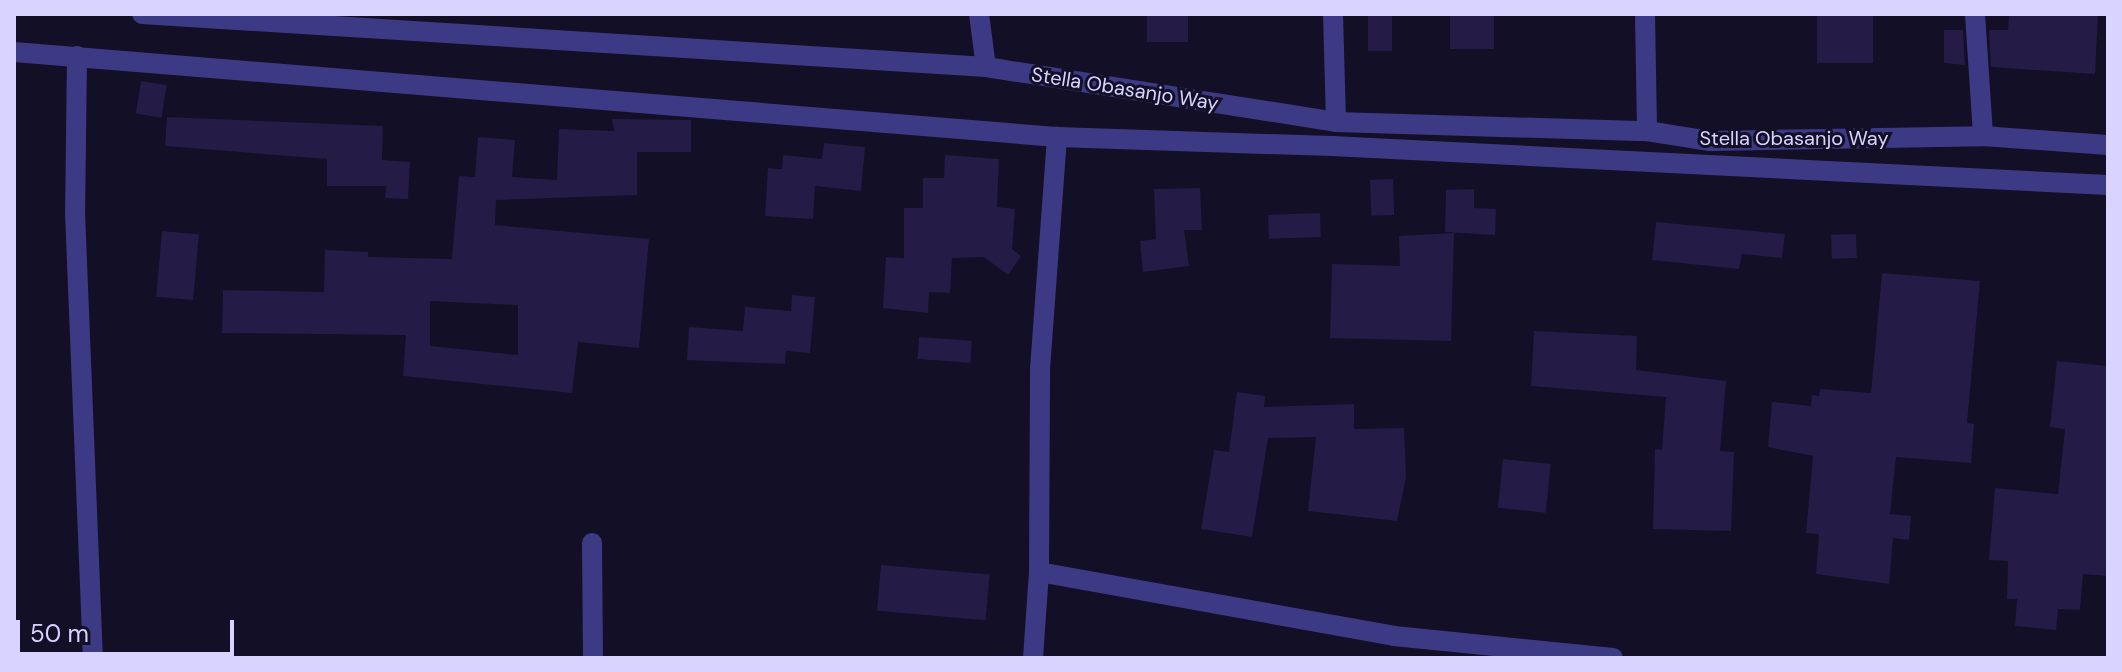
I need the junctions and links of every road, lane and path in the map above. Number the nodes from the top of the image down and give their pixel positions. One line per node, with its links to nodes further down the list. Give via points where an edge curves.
1 (142, 14): 8 (street, Stella Obasanjo Way)
2 (979, 14): 8 (street)
3 (1333, 14): 9 (street)
4 (1645, 14): 10 (street)
5 (1975, 14): 11 (street)
6 (14, 52): 7 (street)
7 (77, 56): 12 (street, via 198,63 239,74); 19 (street, via 75,212)
8 (986, 67): 9 (street, Stella Obasanjo Way)
9 (1336, 122): 10 (street, Stella Obasanjo Way)
10 (1647, 131): 13 (street, Stella Obasanjo Way)
11 (1983, 136): 13 (street, Stella Obasanjo Way); 14 (street, Stella Obasanjo Way)
12 (1057, 137): 15 (street); 18 (street, via 1040,369)
13 (1738, 140): 15 (street)
14 (2108, 145)
15 (1738, 167): 16 (street)
16 (2108, 185)
17 (592, 543): 20 (street)
18 (1039, 572): 21 (street); 22 (street, via 1394,636)
19 (93, 658)
20 (593, 658)
21 (1033, 658)
22 (1613, 658)

